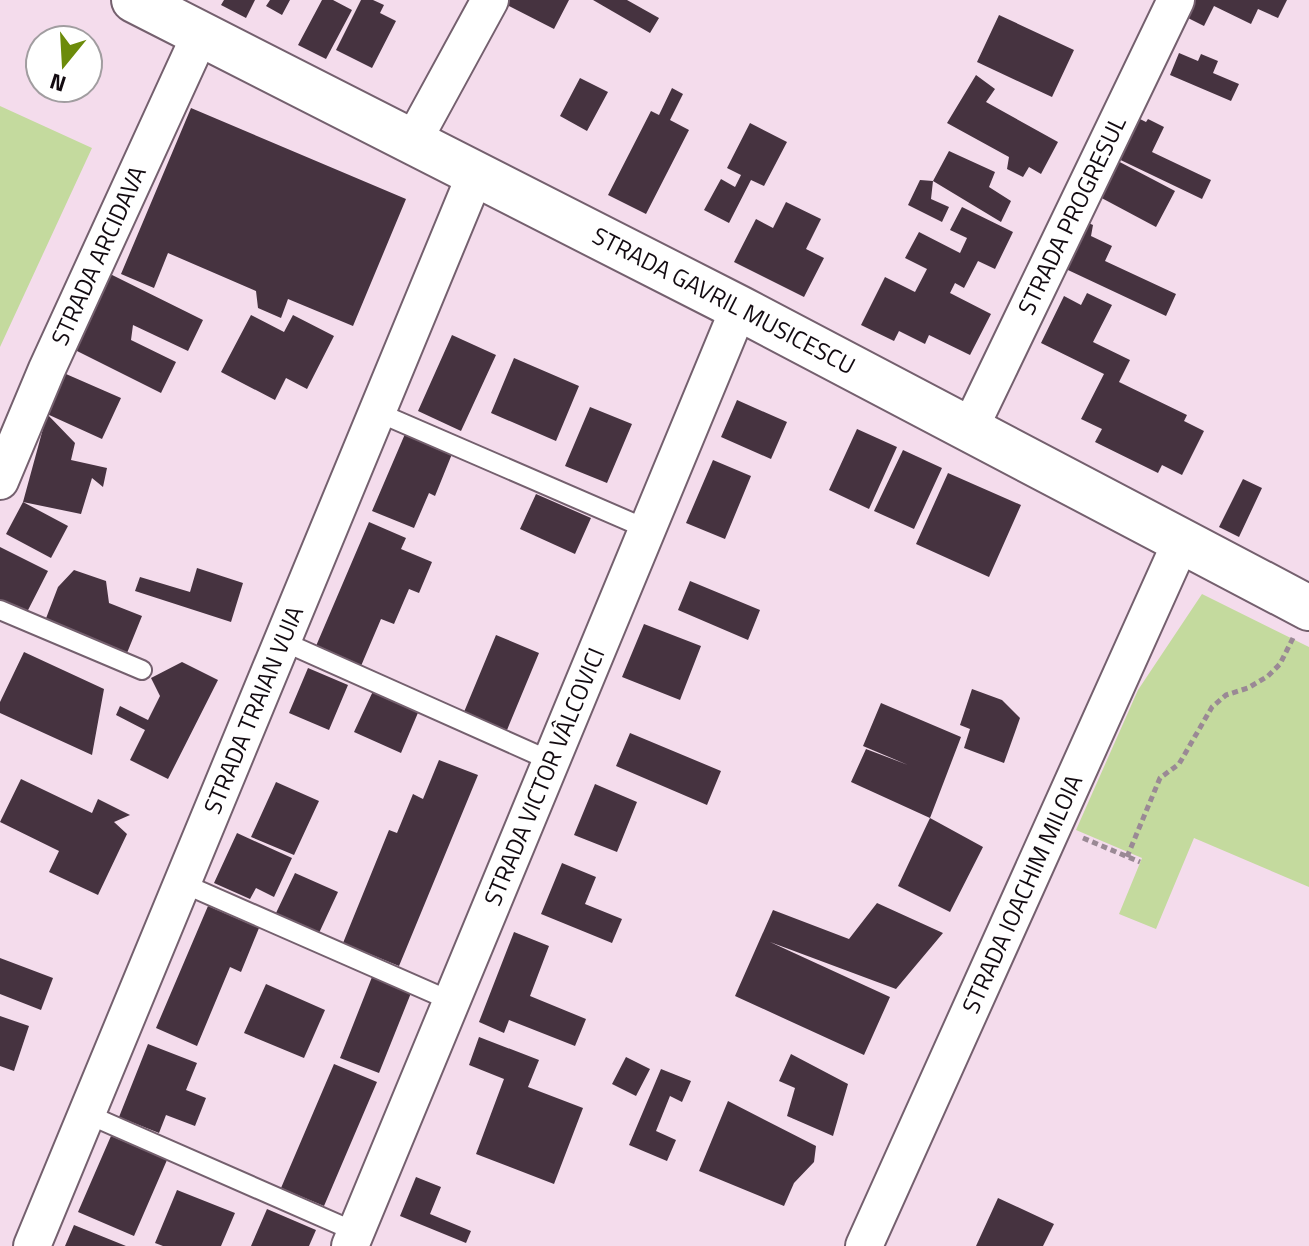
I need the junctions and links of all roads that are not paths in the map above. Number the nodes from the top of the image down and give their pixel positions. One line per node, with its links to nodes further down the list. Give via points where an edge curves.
1 (134, 0): 4 (street, STRADA GAVRIL MUSICESCU)
2 (490, 0): 5 (street)
3 (1176, 0): 9 (street, STRADA PROGRESUL)
4 (201, 33): 5 (street, STRADA GAVRIL MUSICESCU); 10 (street, STRADA ARCIDAVA)
5 (413, 141): 6 (street, STRADA GAVRIL MUSICESCU)
6 (476, 173): 7 (street, STRADA GAVRIL MUSICESCU); 8 (street, STRADA TRAIAN VUIA)
7 (739, 308): 9 (street, STRADA GAVRIL MUSICESCU); 11 (street, STRADA VICTOR VÂLCOVICI)
8 (377, 412): 11 (lane); 15 (street, STRADA TRAIAN VUIA)
9 (969, 430): 12 (street, STRADA GAVRIL MUSICESCU)
10 (0, 481)
11 (647, 529): 17 (street, STRADA VICTOR VÂLCOVICI)
12 (1181, 542): 14 (street, STRADA GAVRIL MUSICESCU); 23 (street, STRADA IOACHIM MILOIA)
13 (0, 610): 16 (lane)
14 (1302, 622)
15 (282, 641): 17 (lane); 18 (street, STRADA TRAIAN VUIA)
16 (142, 670)
17 (551, 761): 19 (street, STRADA VICTOR VÂLCOVICI)
18 (182, 883): 19 (lane); 20 (street, STRADA TRAIAN VUIA)
19 (451, 1001): 21 (street, STRADA VICTOR VÂLCOVICI)
20 (87, 1114): 21 (lane); 22 (street, STRADA TRAIAN VUIA)
21 (353, 1239)
22 (32, 1246)
23 (864, 1246)

